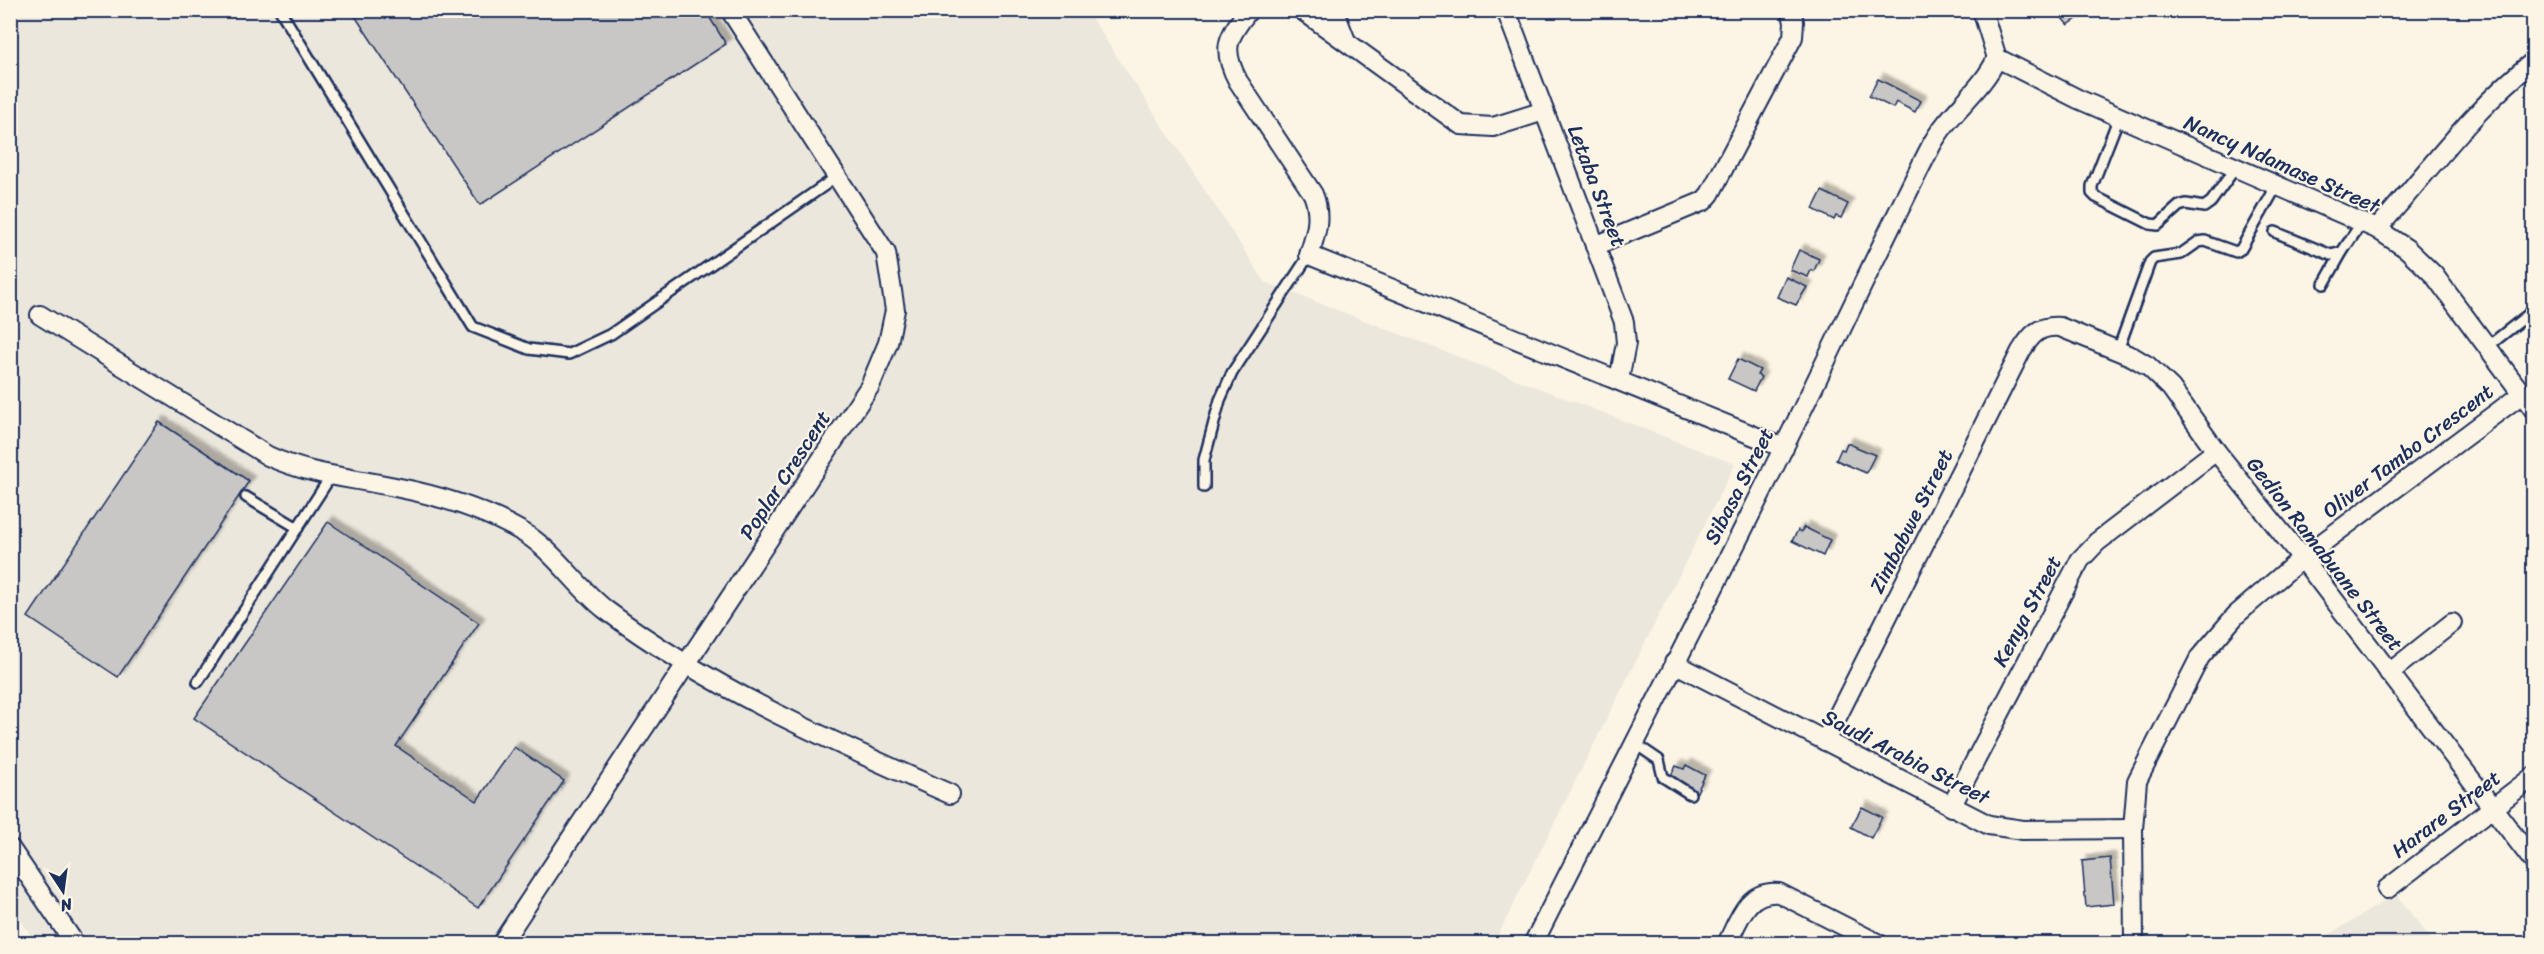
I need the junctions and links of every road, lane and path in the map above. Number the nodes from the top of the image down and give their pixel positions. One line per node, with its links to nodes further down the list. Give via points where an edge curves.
1 (280, 10): 15 (lane, via 473,327 529,349 569,354 611,334)
2 (730, 10): 15 (street, Poplar Crescent)
3 (1249, 10): 21 (street, via 1228,40 1229,61 1317,203 1318,223)
4 (1302, 10): 9 (street)
5 (1334, 10): 9 (street)
6 (1506, 10): 12 (street, Letaba Street)
7 (1791, 10): 19 (street, via 1792,38 1704,201)
8 (1982, 10): 10 (street)
9 (1346, 41): 12 (street, via 1461,125 1493,127)
10 (1997, 58): 13 (street, Nancy Ndamase Street); 31 (street, Sibasa Street, via 1988,77 1934,140)
11 (2534, 61): 17 (street, via 2505,83)
12 (1544, 111): 19 (street, Letaba Street)
13 (2119, 117): 14 (street, Nancy Ndamase Street); 14 (lane, via 2092,193 2150,224 2158,225 2179,206 2205,207)
14 (2236, 167): 16 (street, Nancy Ndamase Street)
15 (838, 176): 40 (street, Poplar Crescent, via 886,253 895,310 888,343 870,386)
16 (2277, 185): 17 (street, Nancy Ndamase Street); 27 (lane, via 2241,249 2236,252 2205,241 2181,255 2154,258 2150,262)
17 (2369, 226): 20 (lane); 26 (street, Nancy Ndamase Street, via 2407,249 2434,275)
18 (2275, 232): 20 (lane, via 2331,255)
19 (1596, 246): 28 (street, Letaba Street, via 1624,322 1626,343)
20 (2342, 252): 22 (lane)
21 (1309, 255): 28 (street); 34 (lane, via 1232,374 1220,400 1204,459)
22 (2324, 284)
23 (2534, 310): 26 (lane)
24 (40, 315): 33 (street, via 268,456 298,469)
25 (2044, 327): 27 (street, Gedion Ramabuane Street, via 2070,329); 43 (street, Zimbabwe Street, via 2035,332 2021,351)
26 (2487, 347): 29 (street, Nancy Ndamase Street)
27 (2118, 350): 32 (street, Gedion Ramabuane Street, via 2161,378)
28 (1618, 380): 31 (street)
29 (2522, 394): 30 (street, Nancy Ndamase Street); 37 (street, Oliver Tambo Crescent)
30 (2534, 410)
31 (1784, 448): 39 (street, Sibasa Street)
32 (2216, 451): 37 (street, Gedion Ramabuane Street); 48 (street, Kenya Street, via 2097,542 2080,560)
33 (331, 476): 36 (lane); 40 (street, via 445,500 520,530 606,610)
34 (1204, 487)
35 (246, 497): 36 (lane)
36 (298, 528): 42 (lane)
37 (2302, 558): 41 (street, Gedion Ramabuane Street); 50 (street, Oliver Tambo Crescent, via 2236,615 2200,657 2137,781)
38 (2452, 622): 41 (street)
39 (1674, 663): 43 (street, Saudi Arabia Street); 44 (street, Sibasa Street)
40 (688, 664): 46 (street, via 777,715); 55 (street, Poplar Crescent)
41 (2389, 674): 49 (street, Gedion Ramabuane Street)
42 (198, 682)
43 (1825, 741): 48 (street, Saudi Arabia Street)
44 (1634, 743): 47 (lane, via 1659,760 1663,777); 56 (street, Sibasa Street)
45 (2534, 776): 49 (street, Harare Street)
46 (950, 794)
47 (1690, 794)
48 (1952, 807): 50 (street, Saudi Arabia Street, via 1989,825 2005,828)
49 (2492, 808): 52 (street, Gedion Ramabuane Street); 53 (street, Harare Street)
50 (2133, 829): 59 (street, Oliver Tambo Crescent)
51 (10, 848): 54 (street)
52 (2534, 862)
53 (2387, 889)
54 (75, 944)
55 (501, 944)
56 (1533, 944)
57 (1727, 944): 58 (street, via 1749,901 1768,892 1779,893)
58 (1879, 944)
59 (2134, 944)

